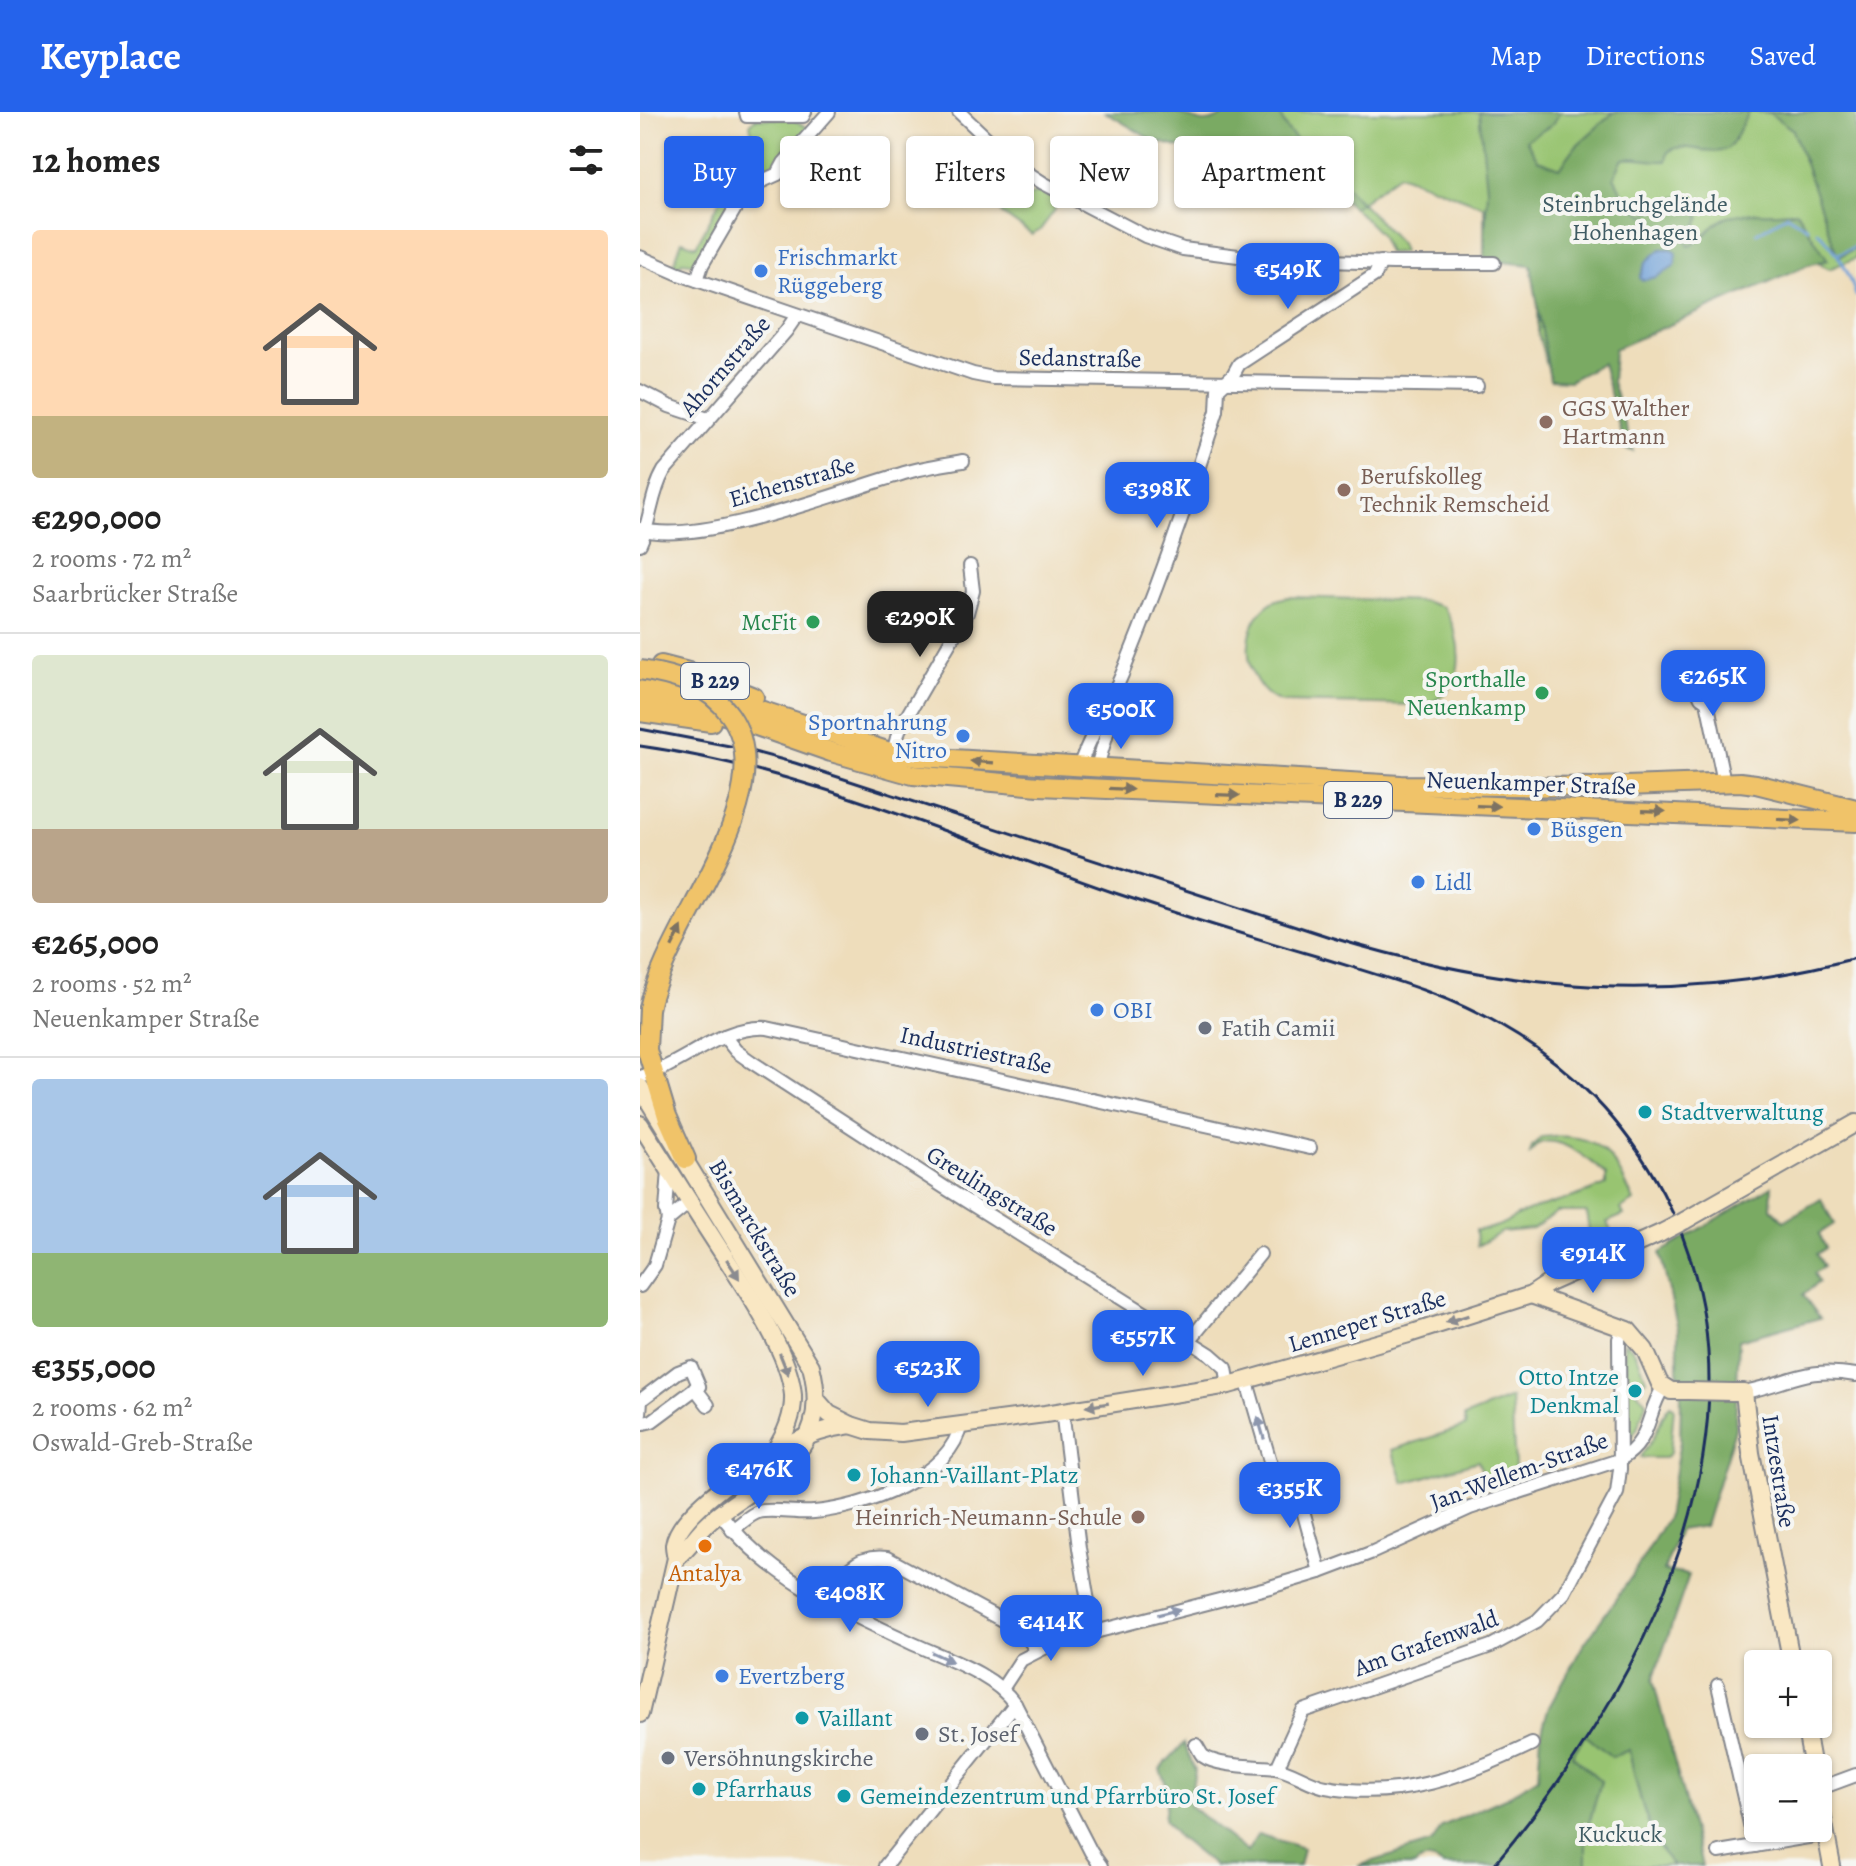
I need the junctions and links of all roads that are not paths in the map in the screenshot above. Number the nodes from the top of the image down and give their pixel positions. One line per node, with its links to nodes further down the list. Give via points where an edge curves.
1 (746, 112): 2 (street)
2 (805, 112)
3 (829, 112): 8 (street, via 773,177 747,188)
4 (959, 112): 6 (street, via 1019,168 1145,236 1220,255)
5 (640, 257): 8 (street, Sedanstraße)
6 (1381, 262): 7 (street); 10 (street, via 1375,275 1239,364)
7 (1494, 263)
8 (697, 280): 9 (street, Sedanstraße)
9 (797, 315): 10 (street, Sedanstraße, via 993,378); 13 (street, Ahornstraße)
10 (1224, 383): 11 (street, Sedanstraße); 29 (street, via 1193,484 1114,696 1112,716)
11 (1477, 386)
12 (640, 391): 13 (street)
13 (708, 419): 15 (street, Ahornstraße, via 659,479)
14 (963, 461): 15 (street, Eichenstraße, via 747,520 672,532)
15 (643, 530): 16 (street)
16 (640, 544)
17 (970, 566): 28 (street, via 973,591 967,613 899,730)
18 (640, 662): 26 (main road, B 229, via 749,694)
19 (640, 670): 36 (main road, one-way to 19, bridge, via 649,1009 659,975 736,815 746,756 734,721 712,695 688,681)
20 (1713, 677): 24 (street)
21 (640, 684): 26 (main road, Neuenkamper Straße / B 229, via 723,698)
22 (1696, 687): 24 (street)
23 (640, 698): 27 (main road, Neuenkamper Straße / B 229)
24 (1707, 701): 30 (street)
25 (640, 712): 27 (main road, B 229, via 706,722)
26 (784, 716): 28 (main road, Neuenkamper Straße / B 229)
27 (742, 721): 31 (main road, Neuenkamper Straße / B 229, via 913,775)
28 (893, 753): 29 (main road, Neuenkamper Straße / B 229, one-way to 28)
29 (1088, 767): 30 (main road, Neuenkamper Straße / B 229, via 1446,786); 31 (main road)
30 (1724, 782): 32 (main road, Neuenkamper Straße / B 229, via 1756,784); 33 (main road)
31 (1083, 787): 33 (main road, Neuenkamper Straße / B 229, one-way to 33)
32 (1856, 809)
33 (1723, 815): 34 (main road, Neuenkamper Straße / B 229, one-way to 34)
34 (1856, 822)
35 (724, 1036): 36 (street, Industriestraße); 40 (street, Industriestraße, via 747,1027 776,1029); 50 (street, Greulingstraße, via 750,1061)
36 (647, 1075): 41 (main road)
37 (640, 1087): 41 (main road, Bismarckstraße)
38 (1856, 1123): 48 (main road, Lenneper Straße, bridge, via 1684,1221)
39 (640, 1124): 42 (main road, Bismarckstraße)
40 (1310, 1148)
41 (686, 1159): 43 (main road, Bismarckstraße)
42 (669, 1170): 44 (main road, Bismarckstraße); 45 (street)
43 (707, 1193): 44 (main road); 60 (main road, Bismarckstraße, via 811,1366)
44 (690, 1202): 45 (street); 64 (main road, Bismarckstraße, one-way to 64, via 764,1317 787,1369 791,1414)
45 (668, 1220): 47 (street, via 655,1265)
46 (1260, 1254): 50 (street)
47 (640, 1286)
48 (1531, 1295): 49 (main road); 52 (main road, Lenneper Straße, one-way to 52)
49 (1623, 1327): 55 (main road, via 1639,1341); 65 (street, Am Grafenwald)
50 (1189, 1341): 53 (street, Greulingstraße, via 1226,1368)
51 (1856, 1375): 56 (street, via 1808,1372)
52 (1247, 1382): 53 (main road, Lenneper Straße); 70 (street, one-way to 52, via 1296,1485 1274,1475)
53 (1229, 1385): 58 (main road, Lenneper Straße, one-way to 58)
54 (695, 1388): 57 (street); 59 (street, via 699,1386 691,1367 678,1372 641,1400); 61 (street, via 652,1421)
55 (1663, 1388): 56 (main road, Intzestraße, bridge); 65 (street, Jan-Wellem-Straße, via 1643,1436)
56 (1738, 1392): 74 (main road, Intzestraße)
57 (708, 1405)
58 (1062, 1410): 62 (main road, Lenneper Straße); 72 (street)
59 (640, 1414)
60 (822, 1420): 62 (main road, Lenneper Straße, via 891,1433); 63 (main road, Lenneper Straße)
61 (640, 1424)
62 (961, 1424): 68 (street, via 951,1448 912,1480 876,1500 825,1511 758,1512)
63 (807, 1436): 64 (main road, Lenneper Straße); 67 (main road, via 776,1475)
64 (773, 1454): 66 (main road, Lenneper Straße)
65 (1619, 1460): 70 (street, Jan-Wellem-Straße, via 1470,1508); 81 (street, Am Grafenwald, via 1617,1493 1564,1593 1537,1621 1491,1646 1303,1711)
66 (751, 1469): 67 (main road, via 748,1480 723,1498); 69 (main road, via 688,1518 674,1545)
67 (720, 1513): 68 (street); 69 (main road)
68 (732, 1530): 71 (street)
69 (676, 1558): 78 (main road)
70 (1320, 1572): 72 (street, Jan-Wellem-Straße, one-way to 70)
71 (826, 1602): 73 (street, via 852,1564 887,1558 1024,1632); 76 (street, one-way to 76)
72 (1093, 1631): 73 (street, Jan-Wellem-Straße)
73 (1036, 1650): 76 (street, Jan-Wellem-Straße, via 1016,1664)
74 (1789, 1650)
75 (1718, 1685): 86 (street)
76 (1002, 1689): 77 (street)
77 (1015, 1704): 88 (street); 89 (street)
78 (640, 1714)
79 (1532, 1744): 81 (street, via 1482,1768 1384,1792 1323,1787)
80 (1196, 1745): 81 (street, via 1203,1756 1220,1761)
81 (1277, 1768)
82 (1856, 1775): 83 (street)
83 (1832, 1785)
84 (1779, 1842): 86 (street)
85 (1828, 1842): 90 (main road)
86 (1755, 1846): 87 (street)
87 (1719, 1852)
88 (885, 1866)
89 (1101, 1866)
90 (1832, 1866)

